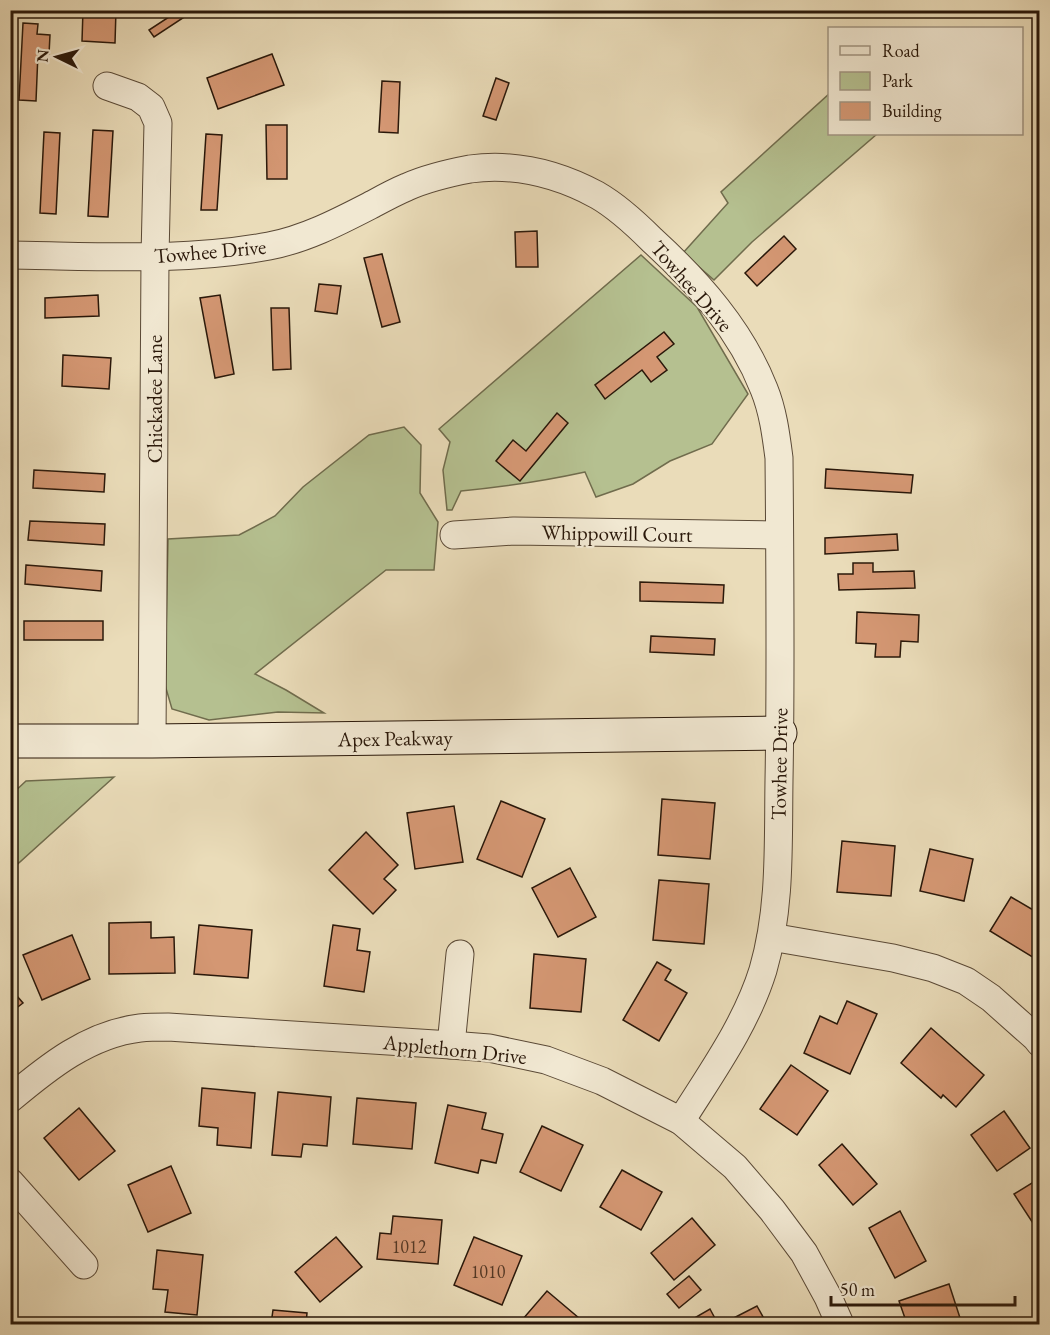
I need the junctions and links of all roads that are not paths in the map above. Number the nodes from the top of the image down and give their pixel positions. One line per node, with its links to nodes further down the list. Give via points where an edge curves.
1 (107, 86): 3 (street, Chickadee Lane, via 151,107 158,123)
2 (10, 255): 3 (street, Towhee Drive)
3 (155, 257): 5 (street, Towhee Drive, via 272,246 319,231 406,187 471,169 525,169 560,178 623,212 681,266 725,318 746,351 765,390 774,424 779,458); 8 (street, Chickadee Lane)
4 (454, 534): 5 (street, Whippowill Court, via 514,531)
5 (779, 535): 6 (street, Towhee Drive)
6 (780, 733): 8 (main road, Apex Peakway); 9 (street, Towhee Drive, via 777,887)
7 (10, 741): 8 (main road, Apex Peakway)
8 (152, 741)
9 (771, 937): 11 (street, via 893,957 933,968 966,981); 14 (street, Towhee Drive, via 747,1009)
10 (460, 954): 12 (street)
11 (1038, 1039)
12 (451, 1045): 13 (street, Applethorn Drive, via 179,1027 139,1028 118,1032 71,1052); 14 (street, Applethorn Drive, via 546,1060 603,1081)
13 (10, 1099)
14 (681, 1121): 17 (street, Applethorn Drive, via 735,1167 772,1210 804,1253)
15 (10, 1182): 16 (street)
16 (84, 1265)
17 (840, 1324)

